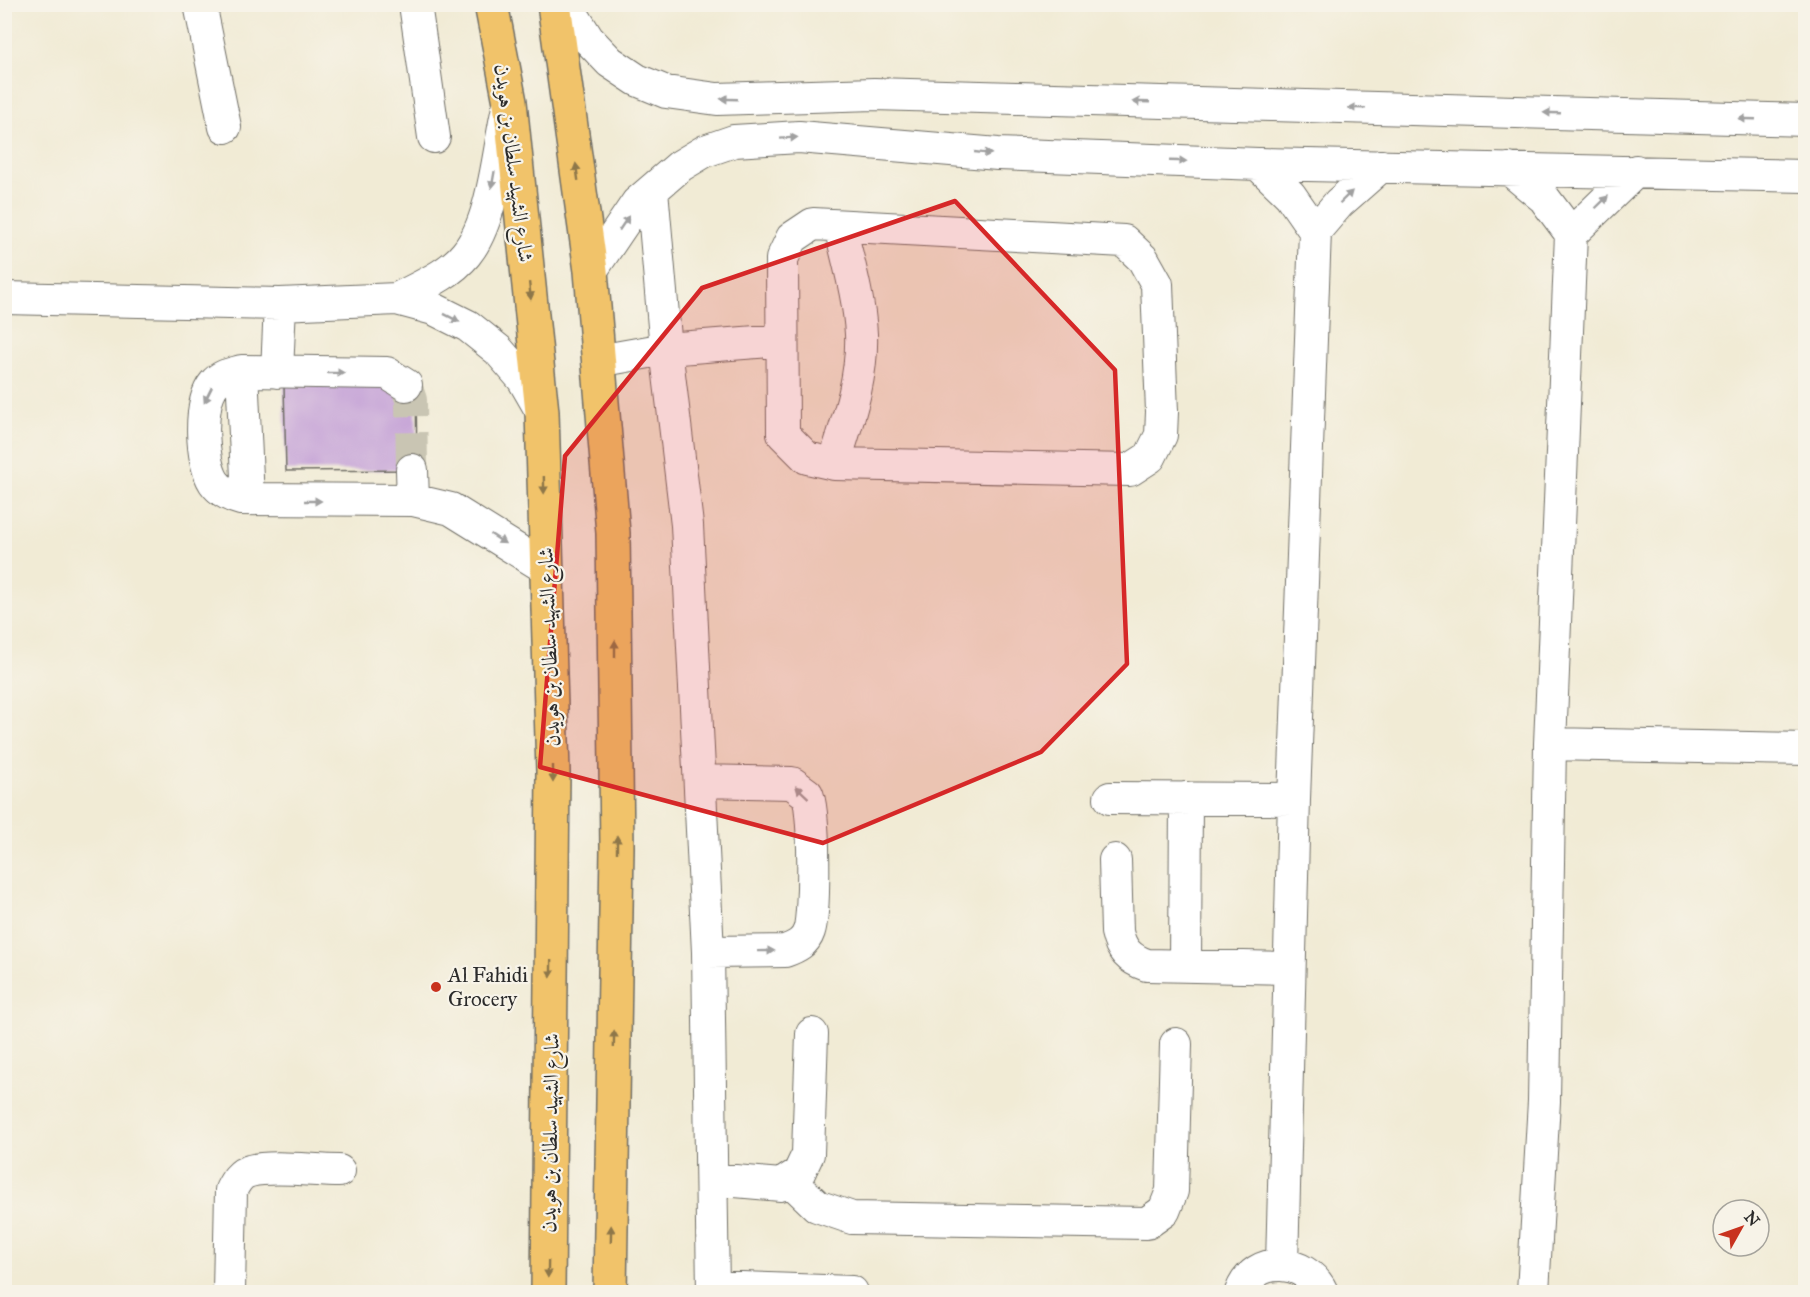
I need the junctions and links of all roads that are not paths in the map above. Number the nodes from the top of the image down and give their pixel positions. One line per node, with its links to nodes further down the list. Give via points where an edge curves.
1 (200, 4): 9 (street)
2 (415, 4): 10 (street)
3 (491, 4): 7 (highway, شارع الشهيد سلطان بن هويدن)
4 (554, 4): 21 (highway, one-way to 4)
5 (566, 4): 6 (street, one-way to 5, via 874,94 747,100 666,92 637,80 610,62 588,39)
6 (998, 99): 8 (street, one-way to 6); 11 (street, via 906,108 893,114)
7 (510, 102): 23 (street, one-way to 23, via 491,191 480,228 467,253 447,272); 31 (highway, شارع الشهيد سلطان بن هويدن, one-way to 31)
8 (1806, 120)
9 (225, 127)
10 (434, 137)
11 (887, 143): 12 (street, one-way to 12, via 998,154); 17 (street, one-way to 11, via 705,151 734,141 799,137)
12 (1258, 164): 13 (street); 19 (street, via 1290,195)
13 (1381, 166): 14 (street); 19 (street, one-way to 13, via 1346,196)
14 (1509, 169): 15 (street); 20 (street, via 1544,198)
15 (1636, 171): 16 (street); 20 (street, one-way to 15)
16 (1806, 176)
17 (652, 190): 21 (street, one-way to 17, via 637,203); 26 (street)
18 (840, 226): 25 (street, via 813,224 792,238 782,259); 32 (street, via 861,335 856,389); 32 (street, via 1124,242 1143,259 1157,284 1162,412 1161,435 1150,457 1131,471)
19 (1315, 231): 40 (street)
20 (1570, 234): 35 (street)
21 (591, 271): 27 (highway)
22 (4, 298): 24 (street)
23 (397, 299): 24 (street); 31 (street, one-way to 31, via 434,309 468,327 498,350 523,379)
24 (279, 304): 29 (street)
25 (782, 340): 26 (street); 32 (street, via 783,434 807,458)
26 (666, 349): 27 (street); 37 (street, via 687,525)
27 (598, 362): 54 (highway, one-way to 27, via 617,847 615,626 613,533)
28 (242, 371): 29 (street); 33 (street); 33 (street, one-way to 33, via 224,375 214,383 203,406 203,419 213,481 230,496)
29 (277, 372): 30 (street, one-way to 30, via 387,373)
30 (406, 385)
31 (542, 412): 34 (highway, شارع الشهيد سلطان بن هويدن, one-way to 34)
32 (834, 464)
33 (248, 499): 34 (street, one-way to 34, via 413,485)
34 (546, 568): 53 (highway, شارع الشهيد سلطان بن هويدن, one-way to 53, via 553,772)
35 (1550, 744): 36 (street); 58 (street, via 1544,1101)
36 (1806, 749)
37 (700, 781): 42 (street); 42 (street, one-way to 37, via 785,951 804,940 810,920 812,812 807,794 792,783)
38 (1110, 798): 39 (street)
39 (1186, 798): 40 (street); 43 (street)
40 (1294, 799): 44 (street)
41 (1115, 860): 43 (street, via 1119,944 1126,954 1147,965)
42 (708, 952): 48 (street)
43 (1185, 965): 44 (street)
44 (1289, 968): 50 (street)
45 (812, 1034): 49 (street, via 807,1154 805,1165)
46 (1176, 1044): 49 (street, via 1172,1191 1164,1211 1147,1223 852,1218 817,1206)
47 (339, 1172): 52 (street, via 262,1170 248,1171 237,1178 231,1190)
48 (712, 1179): 49 (street, via 781,1185); 51 (street)
49 (790, 1181)
50 (1282, 1264): 56 (street, via 1265,1267 1251,1276); 57 (street, via 1308,1273)
51 (713, 1290): 55 (street)
52 (229, 1293)
53 (548, 1293)
54 (610, 1293)
55 (852, 1293)
56 (1240, 1293)
57 (1322, 1293)
58 (1533, 1293)

